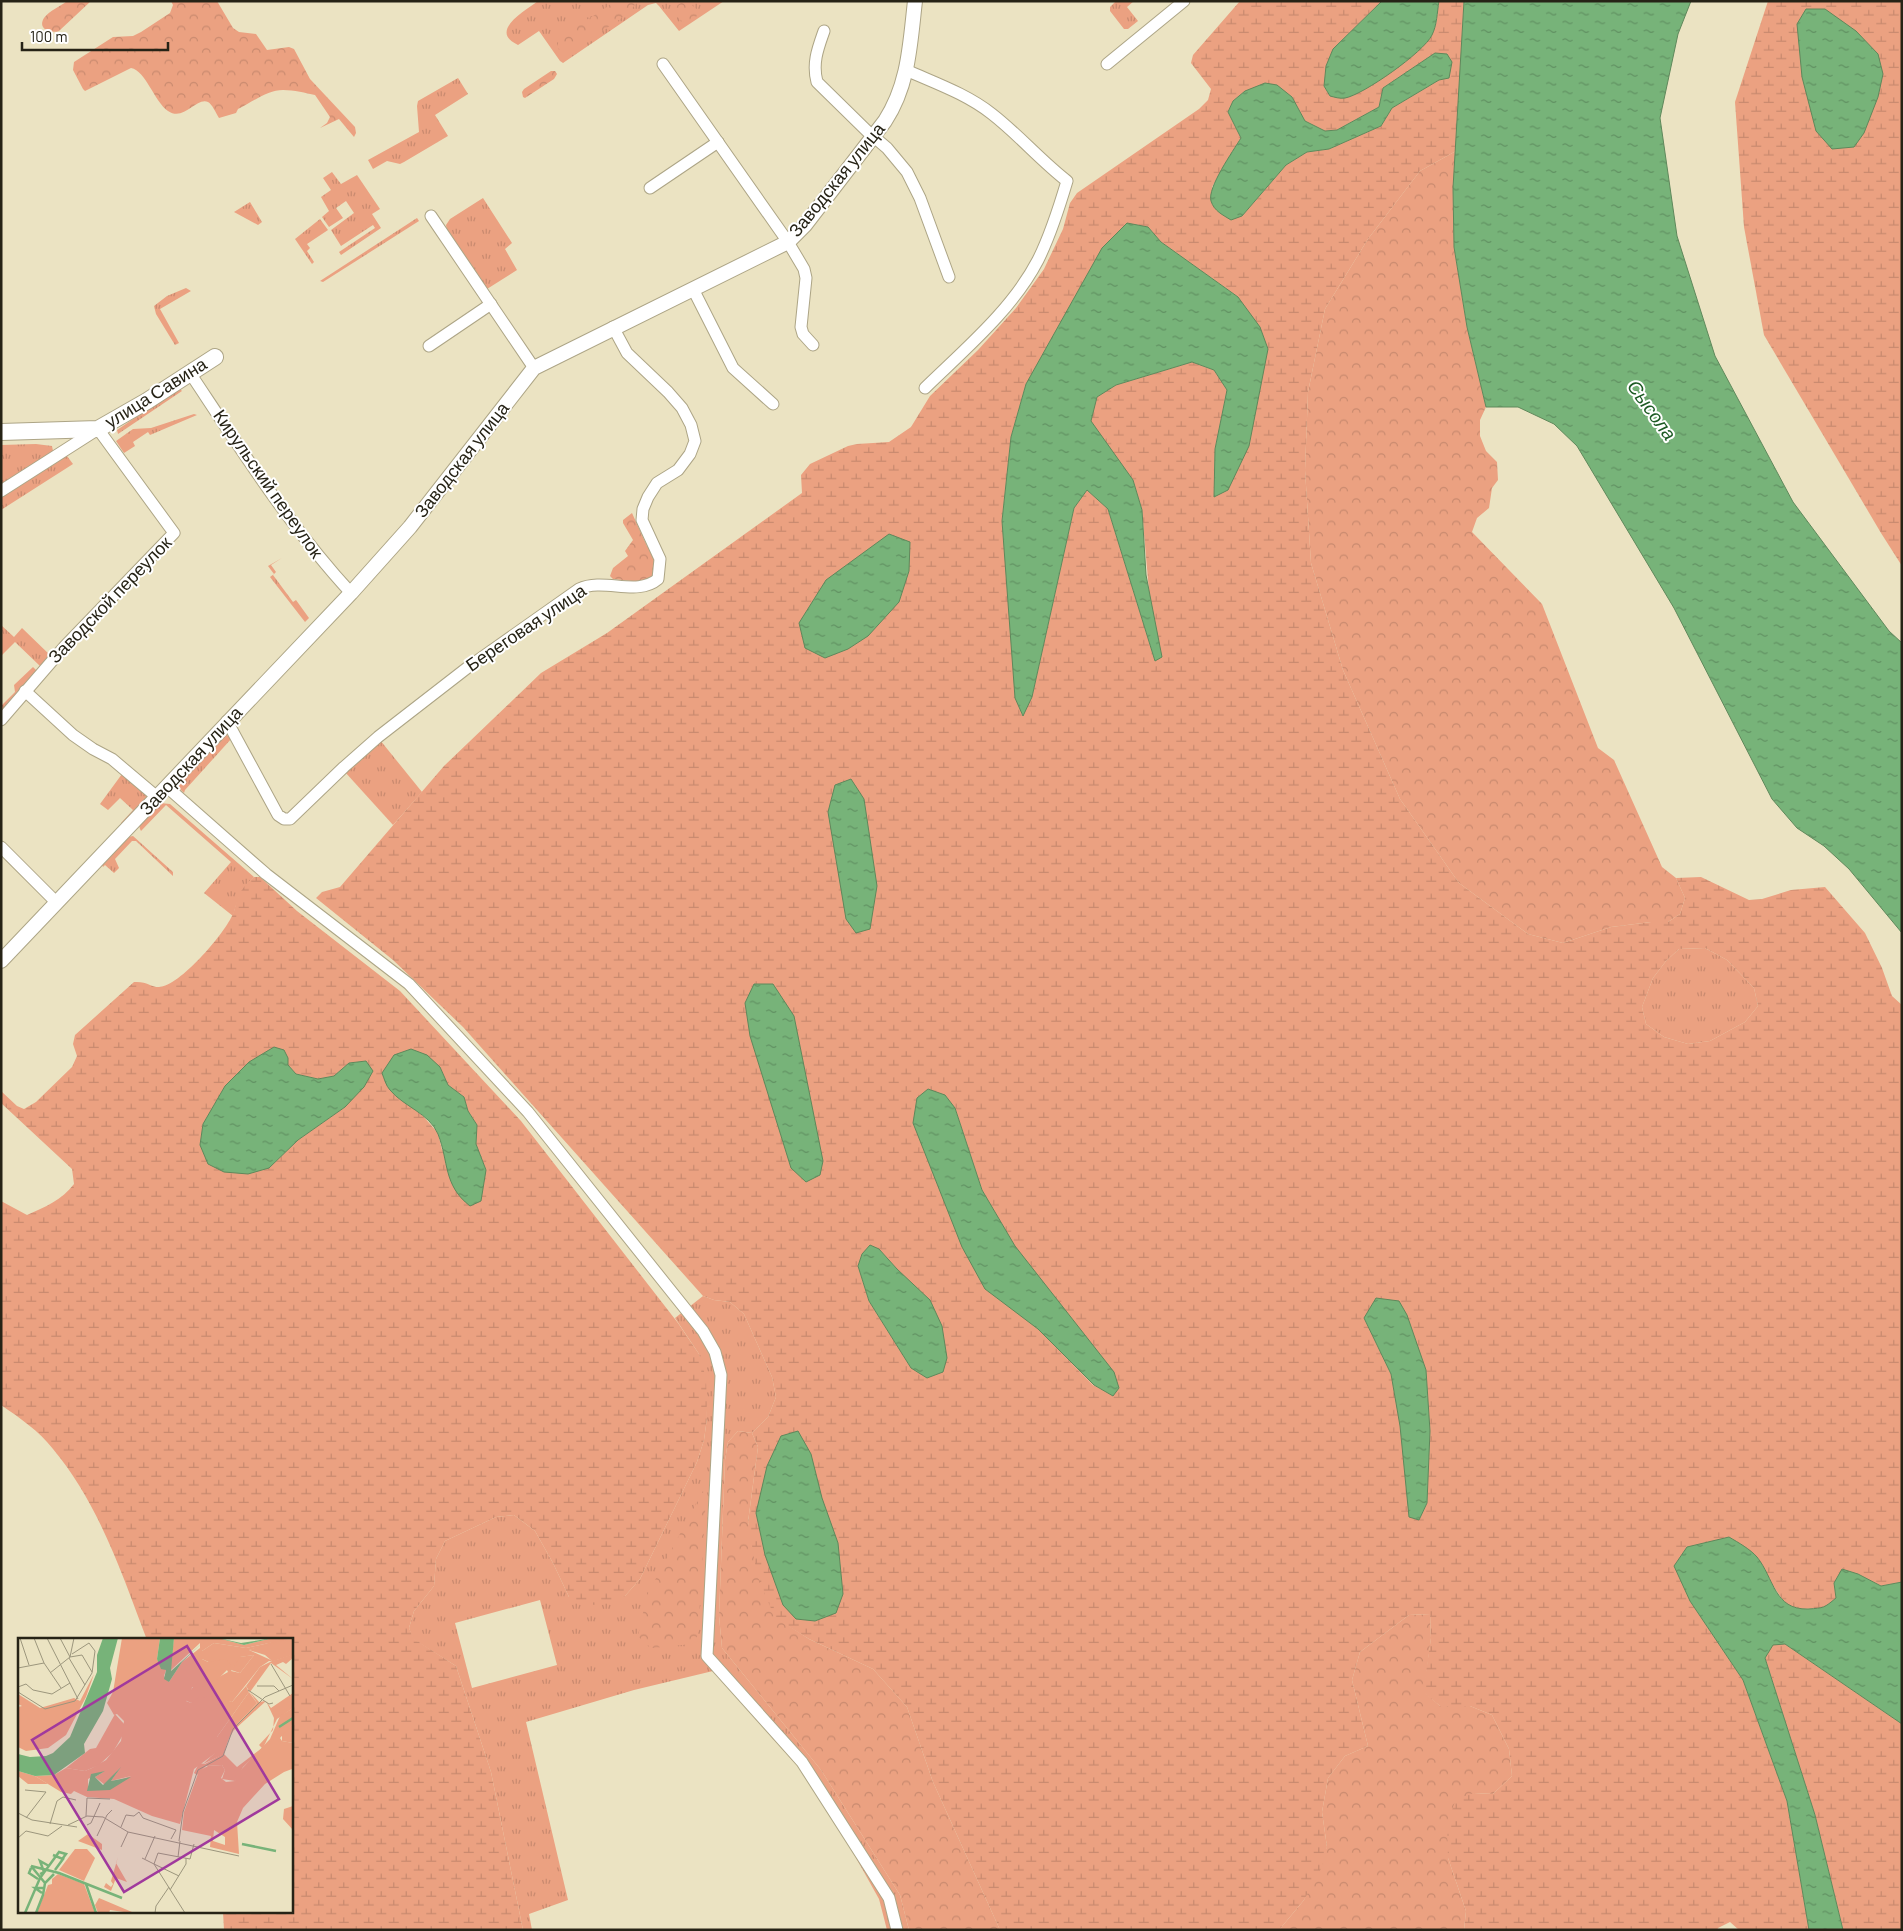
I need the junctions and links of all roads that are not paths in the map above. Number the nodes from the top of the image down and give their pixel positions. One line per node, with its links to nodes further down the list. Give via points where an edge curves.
1 (915, 1): 6 (street, Заводская улица)
2 (1184, 1): 5 (street)
3 (824, 31): 7 (street, via 815,57 817,82)
4 (663, 64): 8 (street)
5 (1107, 64)
6 (906, 70): 7 (street, Заводская улица, via 896,105); 21 (street, via 985,109 1068,181 1038,261 1012,300)
7 (874, 136): 11 (street, Заводская улица); 12 (street, via 907,172)
8 (718, 142): 9 (street); 11 (street)
9 (650, 188)
10 (431, 216): 14 (street)
11 (788, 242): 13 (street, Заводская улица); 16 (street, via 804,269 801,327)
12 (950, 277)
13 (693, 289): 15 (street, Заводская улица); 22 (street, via 733,368)
14 (492, 304): 17 (street); 19 (street)
15 (613, 328): 19 (street, Заводская улица); 29 (street, Береговая улица, via 627,353 682,408 691,424 695,441 678,470 657,482 643,509 642,520 660,559 658,579 646,587 591,584 579,589 467,668 378,737 290,819 278,814)
16 (813, 345)
17 (429, 346)
18 (215, 357): 20 (main road, улица Савина)
19 (534, 368): 26 (street, Заводская улица, via 410,527)
20 (190, 373): 23 (main road, улица Савина, via 131,412); 26 (street, Кирульский переулок, via 293,523)
21 (925, 388)
22 (773, 404)
23 (98, 429): 24 (main road, улица Савина); 25 (street, улица Савина); 27 (street, Заводской переулок, via 174,533)
24 (1, 432)
25 (1, 491)
26 (351, 593): 29 (street, Заводская улица)
27 (25, 691): 28 (street, Заводской переулок); 31 (street, via 73,736 112,759)
28 (1, 720)
29 (227, 721): 30 (street, Заводская улица)
30 (168, 786): 31 (street, Заводская улица); 35 (street, via 266,874 409,984 528,1112 703,1331 715,1352 721,1375 707,1656 802,1762 889,1898)
31 (158, 797): 33 (street, Заводская улица)
32 (1, 847): 33 (street)
33 (57, 903): 34 (street, Заводская улица)
34 (1, 961)
35 (897, 1930)

